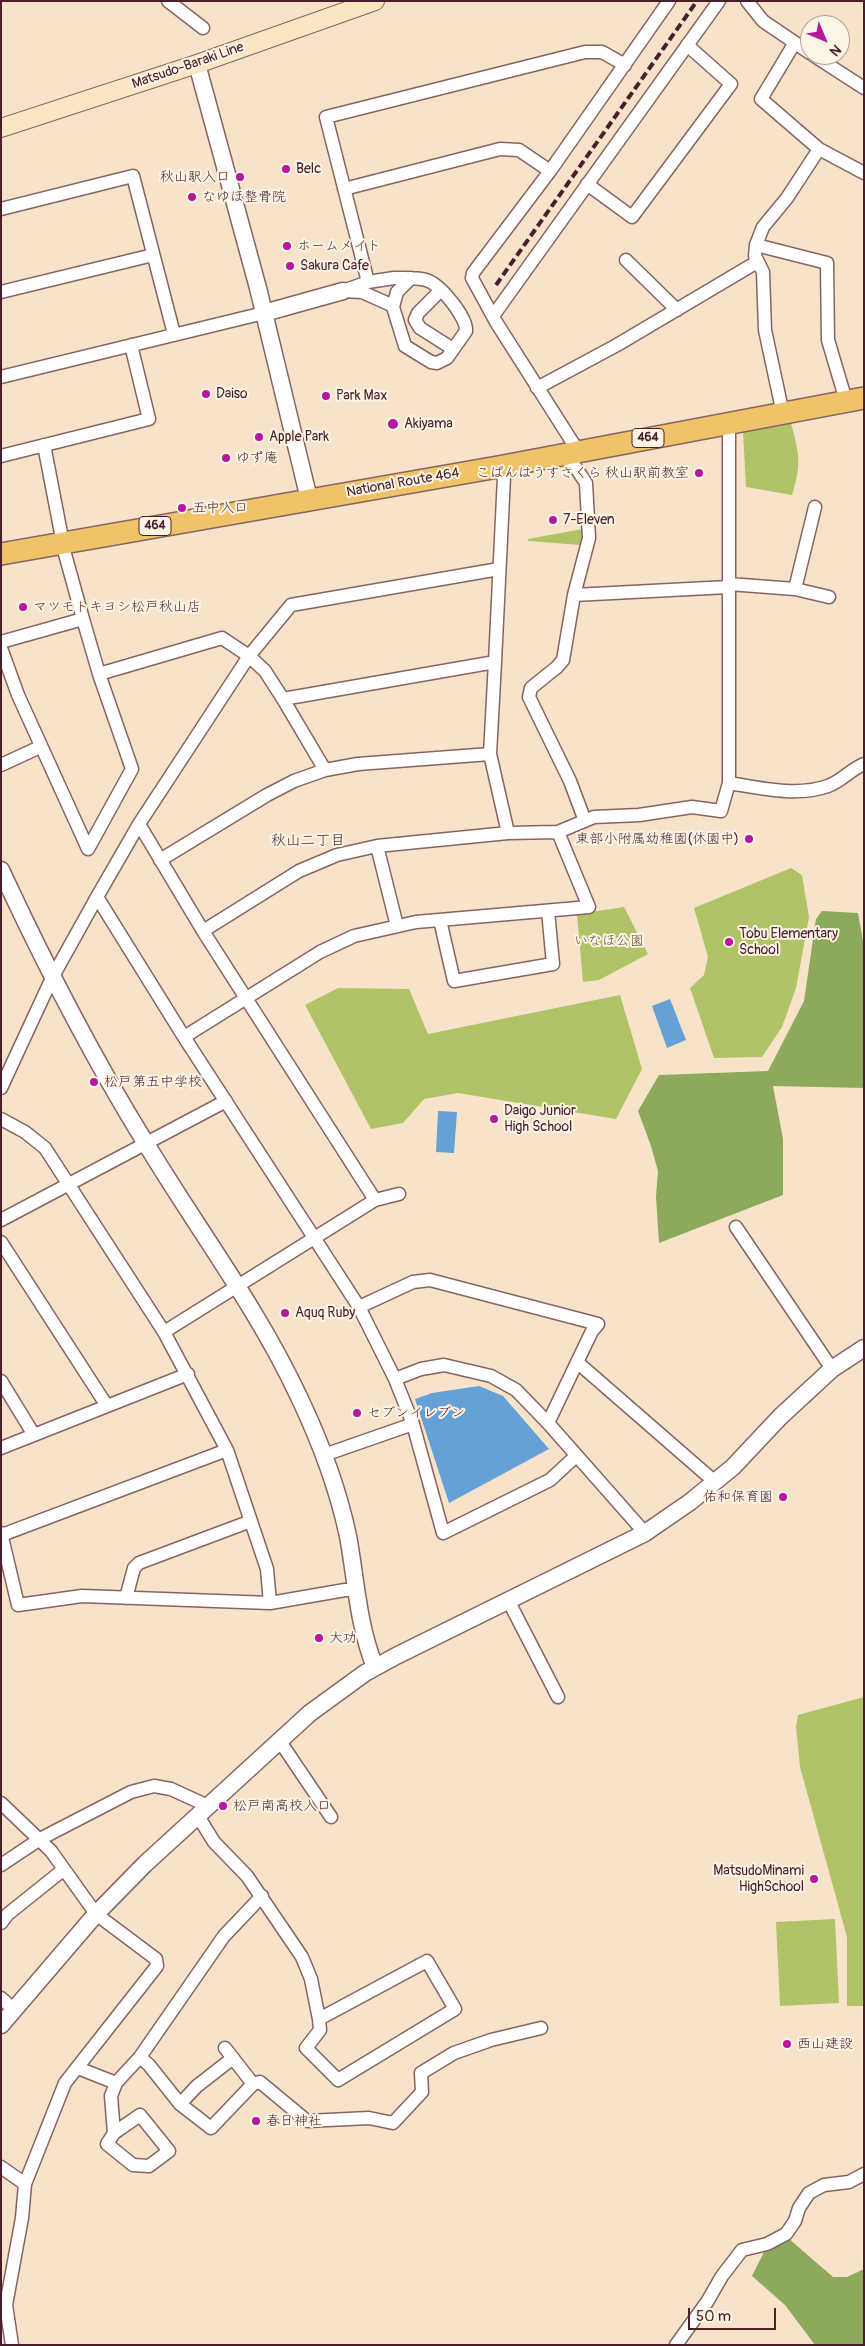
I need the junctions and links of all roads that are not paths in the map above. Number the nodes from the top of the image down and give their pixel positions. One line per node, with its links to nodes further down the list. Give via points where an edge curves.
1 (168, 1): 6 (street)
2 (375, 1): 10 (main road, Matsudo-Baraki Line)
3 (669, 1): 11 (street)
4 (719, 1): 8 (street)
5 (747, 1): 7 (street, via 764,21)
6 (203, 28)
7 (794, 44): 9 (street); 15 (street, via 761,99)
8 (687, 45): 18 (street); 18 (street, via 731,84 632,217)
9 (800, 48)
10 (197, 64): 14 (main road, Matsudo-Baraki Line); 32 (street)
11 (625, 65): 16 (street); 19 (street, via 602,52 585,52 326,117)
12 (828, 65): 13 (street)
13 (864, 88)
14 (1, 128)
15 (819, 148): 17 (street); 21 (street, via 763,228)
16 (550, 171): 19 (street, via 519,150 500,149); 33 (street, via 473,273 477,289)
17 (864, 173)
18 (587, 184): 33 (street)
19 (344, 189): 26 (street)
20 (1, 209): 22 (street, via 133,176)
21 (756, 245): 24 (street); 40 (street, via 827,263 828,340 844,394)
22 (153, 255): 28 (street); 34 (street)
23 (626, 260): 31 (street)
24 (757, 262): 31 (street); 41 (street, via 763,272 765,330)
25 (412, 278): 26 (street); 27 (street, via 426,280); 30 (street, via 397,292)
26 (368, 282): 29 (street)
27 (441, 290): 36 (street, via 467,325); 36 (street, via 415,320 420,328)
28 (1, 292)
29 (343, 292): 30 (street, via 362,292); 32 (street)
30 (393, 307): 36 (street, via 402,341 409,350 426,361 437,363)
31 (677, 310): 38 (street)
32 (264, 313): 34 (street); 47 (street)
33 (493, 316): 38 (street)
34 (174, 334): 35 (street)
35 (132, 345): 37 (street); 43 (street, via 149,420)
36 (453, 349)
37 (1, 377)
38 (537, 388): 44 (street)
39 (864, 398): 40 (highway, National Route 464 / 464)
40 (843, 403): 41 (highway, National Route 464 / 464)
41 (783, 414): 42 (highway, National Route 464 / 464)
42 (729, 423): 44 (highway, National Route 464 / 464); 52 (street)
43 (44, 446): 45 (street); 49 (street)
44 (572, 452): 46 (highway, National Route 464 / 464); 54 (street, via 586,483 589,538)
45 (1, 456)
46 (498, 467): 47 (highway, National Route 464 / 464); 51 (street, via 504,477)
47 (309, 499): 49 (highway, National Route 464 / 464)
48 (815, 507): 53 (street)
49 (63, 543): 50 (highway, National Route 464 / 464); 56 (street)
50 (1, 554)
51 (499, 569): 59 (street, via 291,605); 60 (street)
52 (728, 586): 53 (street); 54 (street); 68 (street)
53 (794, 589): 55 (street)
54 (574, 595): 69 (street, via 563,660 531,688 529,697 570,781)
55 (829, 597)
56 (84, 619): 57 (street); 61 (street)
57 (1, 642)
58 (1, 648): 63 (street)
59 (249, 656): 61 (street, via 222,638); 62 (street, via 265,671); 70 (street)
60 (495, 662): 62 (street); 64 (street)
61 (99, 674): 63 (street, via 132,769 88,849)
62 (282, 699): 67 (street)
63 (40, 747): 66 (street)
64 (490, 754): 67 (street, via 358,764); 72 (street)
65 (864, 764): 68 (street, via 828,786 806,791)
66 (1, 765)
67 (325, 770): 74 (street, via 267,795)
68 (729, 783): 69 (street, via 721,811 692,807 639,816 594,817)
69 (585, 821): 71 (street)
70 (139, 824): 74 (street); 76 (street)
71 (558, 832): 72 (street); 77 (street, via 589,907)
72 (508, 833): 73 (street)
73 (377, 846): 79 (street); 80 (street, via 337,855 299,871)
74 (160, 860): 80 (street)
75 (1, 870): 81 (street)
76 (97, 897): 81 (street); 83 (street)
77 (548, 911): 78 (street); 78 (street, via 553,964 454,981)
78 (440, 920): 79 (street)
79 (397, 926): 82 (street, via 354,936 320,952)
80 (203, 931): 82 (street)
81 (52, 978): 84 (street); 87 (street, via 90,1051)
82 (246, 998): 83 (street); 90 (street)
83 (184, 1037): 85 (street)
84 (1, 1088)
85 (226, 1101): 87 (street); 93 (street)
86 (1, 1119): 88 (street, via 45,1148)
87 (145, 1143): 88 (street); 95 (street)
88 (67, 1184): 91 (street); 97 (street)
89 (399, 1194): 90 (street)
90 (375, 1200): 93 (street)
91 (1, 1220)
92 (736, 1227): 100 (street)
93 (315, 1237): 95 (street); 96 (street)
94 (1, 1242): 104 (street)
95 (237, 1287): 97 (street); 110 (street, via 284,1366)
96 (359, 1307): 99 (street, via 413,1282 430,1280 446,1283 598,1324); 102 (street)
97 (164, 1332): 101 (street)
98 (864, 1348): 100 (street)
99 (577, 1362): 105 (street); 112 (street)
100 (832, 1369): 112 (street)
101 (188, 1374): 104 (street); 109 (street)
102 (395, 1379): 105 (street, via 444,1364 492,1376 516,1390); 106 (street)
103 (1, 1381): 107 (street)
104 (107, 1406): 107 (street)
105 (548, 1423): 111 (street)
106 (413, 1424): 110 (street); 111 (street, via 443,1533 550,1480)
107 (34, 1435): 108 (street)
108 (1, 1448)
109 (227, 1450): 113 (street); 115 (street)
110 (324, 1455): 116 (street, via 345,1527)
111 (576, 1456): 114 (street)
112 (715, 1482): 114 (street)
113 (251, 1521): 117 (street, via 139,1563 134,1568); 119 (street, via 267,1570)
114 (645, 1533): 118 (street)
115 (2, 1534): 117 (street, via 18,1605 82,1596)
116 (357, 1590): 119 (street); 120 (street, via 366,1641)
117 (126, 1598): 119 (street)
118 (508, 1600): 120 (street); 121 (street)
119 (270, 1603)
120 (375, 1667): 122 (street, via 310,1713)
121 (558, 1696)
122 (279, 1740): 124 (street); 125 (street)
123 (1, 1803): 126 (street)
124 (203, 1811): 126 (street, via 170,1789 154,1786 131,1792); 129 (street, via 214,1842 248,1876); 130 (street)
125 (331, 1817)
126 (40, 1839): 127 (street); 128 (street)
127 (1, 1865)
128 (63, 1870): 130 (street); 131 (street)
129 (262, 1896): 134 (street, via 302,1957 311,1979); 137 (street, via 224,1936)
130 (96, 1914): 133 (street); 138 (street, via 156,1959 157,1966)
131 (1, 1923)
132 (1, 1998): 133 (street)
133 (14, 2010): 135 (street)
134 (319, 2019): 134 (street, via 427,1961 455,2009 338,2080 306,2048 320,2030)
135 (1, 2025)
136 (541, 2028): 140 (street, via 454,2053 421,2073 422,2092 393,2123 369,2118 307,2121 260,2082)
137 (140, 2058): 139 (street); 141 (street)
138 (78, 2068): 139 (street); 145 (street, via 65,2084)
139 (116, 2083): 142 (street, via 111,2096)
140 (253, 2084): 141 (street, via 211,2128); 141 (street, via 229,2053)
141 (180, 2104)
142 (114, 2134): 142 (street, via 107,2144 133,2165 149,2166 169,2151 140,2115)
143 (1, 2168): 145 (street)
144 (864, 2174): 148 (street, via 849,2182 824,2185 809,2193 786,2234 767,2244 742,2250)
145 (25, 2184): 146 (street, via 22,2218)
146 (6, 2269): 147 (street, via 6,2305)
147 (12, 2345)
148 (676, 2345)

